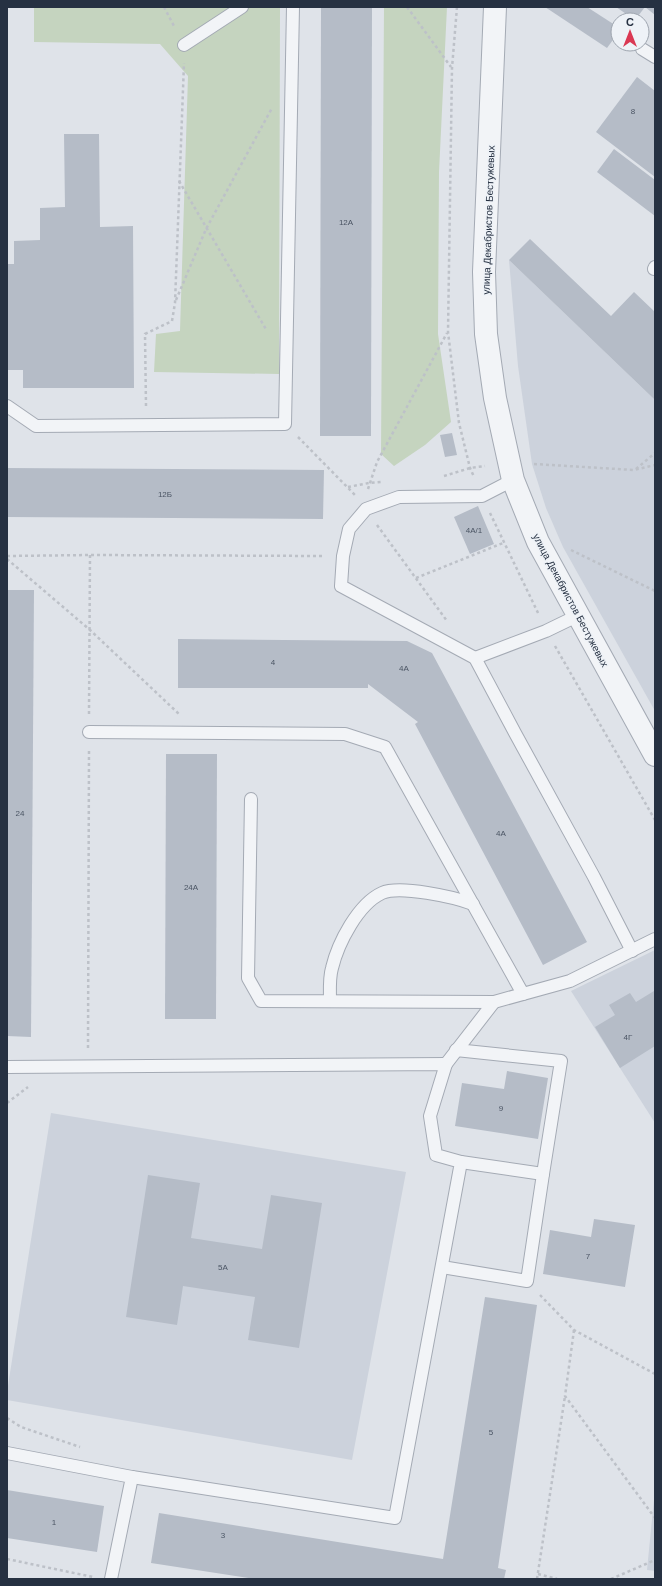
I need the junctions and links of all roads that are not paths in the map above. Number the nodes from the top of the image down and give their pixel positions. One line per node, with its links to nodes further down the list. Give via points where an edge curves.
1 (242, 7): 4 (lane)
2 (293, 7): 5 (lane, via 285,424 36,426)
3 (495, 7): 6 (street, улица Декабристов Бестужевых, via 484,272 486,326 495,398)
4 (184, 45)
5 (7, 406)
6 (513, 480): 7 (street, улица Декабристов Бестужевых, via 538,542); 8 (lane, via 482,496 399,497 366,509 349,529 343,556 341,586)
7 (579, 615): 8 (lane, via 546,631); 10 (street, улица Декабристов Бестужевых)
8 (475, 658): 14 (lane)
9 (89, 732): 12 (lane, via 345,734 386,747)
10 (655, 755)
11 (251, 798): 16 (lane, via 248,978 261,1001)
12 (473, 904): 15 (lane); 16 (lane, via 410,890 383,892 368,902 346,931 331,968)
13 (655, 939): 14 (lane)
14 (632, 951): 15 (lane, via 570,982)
15 (523, 994): 17 (lane)
16 (330, 1001): 17 (lane)
17 (494, 1002): 18 (lane)
18 (456, 1050): 19 (lane); 22 (lane, via 561,1061)
19 (446, 1064): 20 (lane); 21 (lane, via 430,1116 436,1155)
20 (7, 1067)
21 (461, 1162): 22 (lane); 23 (lane)
22 (543, 1174): 23 (lane, via 527,1282)
23 (442, 1268): 25 (lane, via 395,1518)
24 (7, 1454): 25 (lane)
25 (132, 1477): 26 (lane)
26 (111, 1579)

